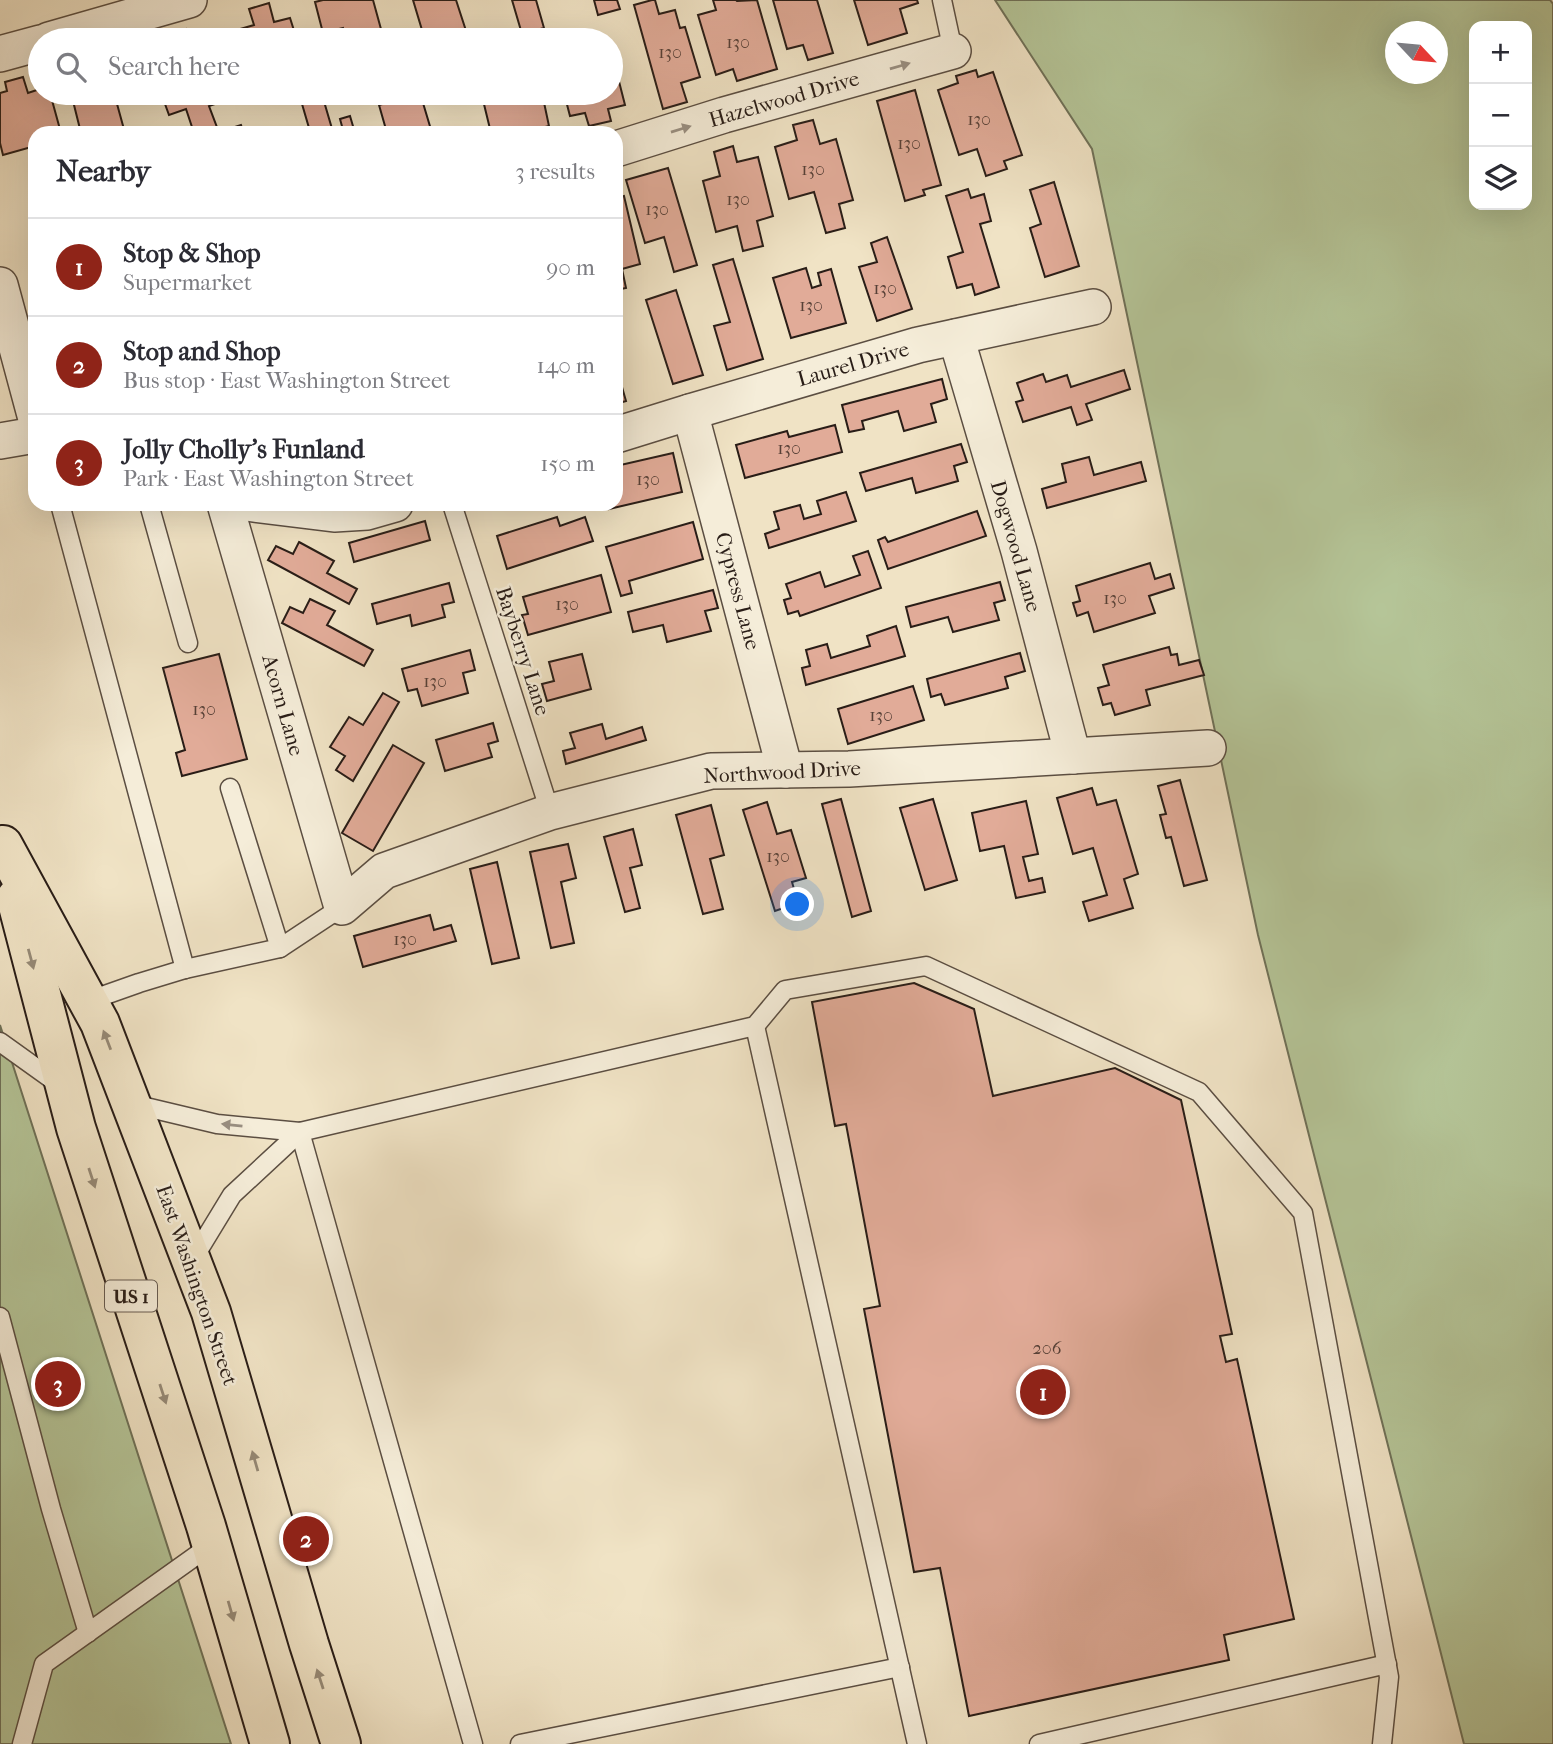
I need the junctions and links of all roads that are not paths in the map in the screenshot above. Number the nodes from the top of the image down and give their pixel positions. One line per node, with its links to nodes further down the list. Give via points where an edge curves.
1 (189, 0): 3 (street)
2 (942, 0): 5 (lane)
3 (91, 28)
4 (28, 46): 6 (street)
5 (953, 51): 7 (street, Hazelwood Drive, one-way to 5)
6 (0, 54)
7 (623, 147)
8 (0, 285): 10 (street)
9 (1093, 307): 11 (street, Laurel Drive)
10 (24, 329): 12 (street)
11 (956, 337): 13 (street, Laurel Drive); 25 (street, Dogwood Lane)
12 (28, 360)
13 (691, 412): 14 (street, Laurel Drive); 26 (street, Cypress Lane)
14 (623, 433)
15 (28, 436): 16 (street)
16 (0, 441)
17 (62, 511): 32 (lane)
18 (151, 511): 23 (lane)
19 (227, 511): 30 (street, Acorn Lane)
20 (310, 511): 21 (street)
21 (370, 511)
22 (454, 511): 28 (lane, Bayberry Lane)
23 (188, 643)
24 (1208, 748): 25 (street, Northwood Drive)
25 (1073, 755): 26 (street, Northwood Drive)
26 (785, 770): 28 (street, Northwood Drive, via 711,771)
27 (230, 788): 31 (lane)
28 (550, 812): 30 (street, Northwood Drive, via 384,871)
29 (1, 840): 33 (main road, East Washington Street / US 1); 36 (main road, East Washington Street / US 1, one-way to 36)
30 (342, 907): 31 (lane)
31 (280, 948): 32 (lane)
32 (185, 969): 33 (lane)
33 (89, 1001): 37 (main road, East Washington Street / US 1, one-way to 33)
34 (755, 1026): 38 (lane); 43 (lane, via 785,990 926,966 1199,1092 1303,1213); 44 (lane)
35 (0, 1042): 36 (lane)
36 (66, 1089): 41 (main road, East Washington Street / US 1, one-way to 41)
37 (131, 1104): 38 (lane, one-way to 37, via 217,1124); 39 (main road, East Washington Street / US 1)
38 (300, 1132): 39 (lane, via 232,1195); 48 (lane)
39 (192, 1262): 47 (main road, East Washington Street / US 1, one-way to 39)
40 (0, 1317): 42 (lane)
41 (211, 1545): 42 (lane); 46 (main road, East Washington Street / US 1, one-way to 46)
42 (88, 1633): 45 (lane, via 44,1664)
43 (1387, 1664): 51 (lane); 52 (lane)
44 (900, 1667): 49 (lane); 50 (lane)
45 (22, 1744)
46 (270, 1744)
47 (341, 1744)
48 (473, 1744)
49 (520, 1744)
50 (917, 1744)
51 (1039, 1744)
52 (1382, 1744)

